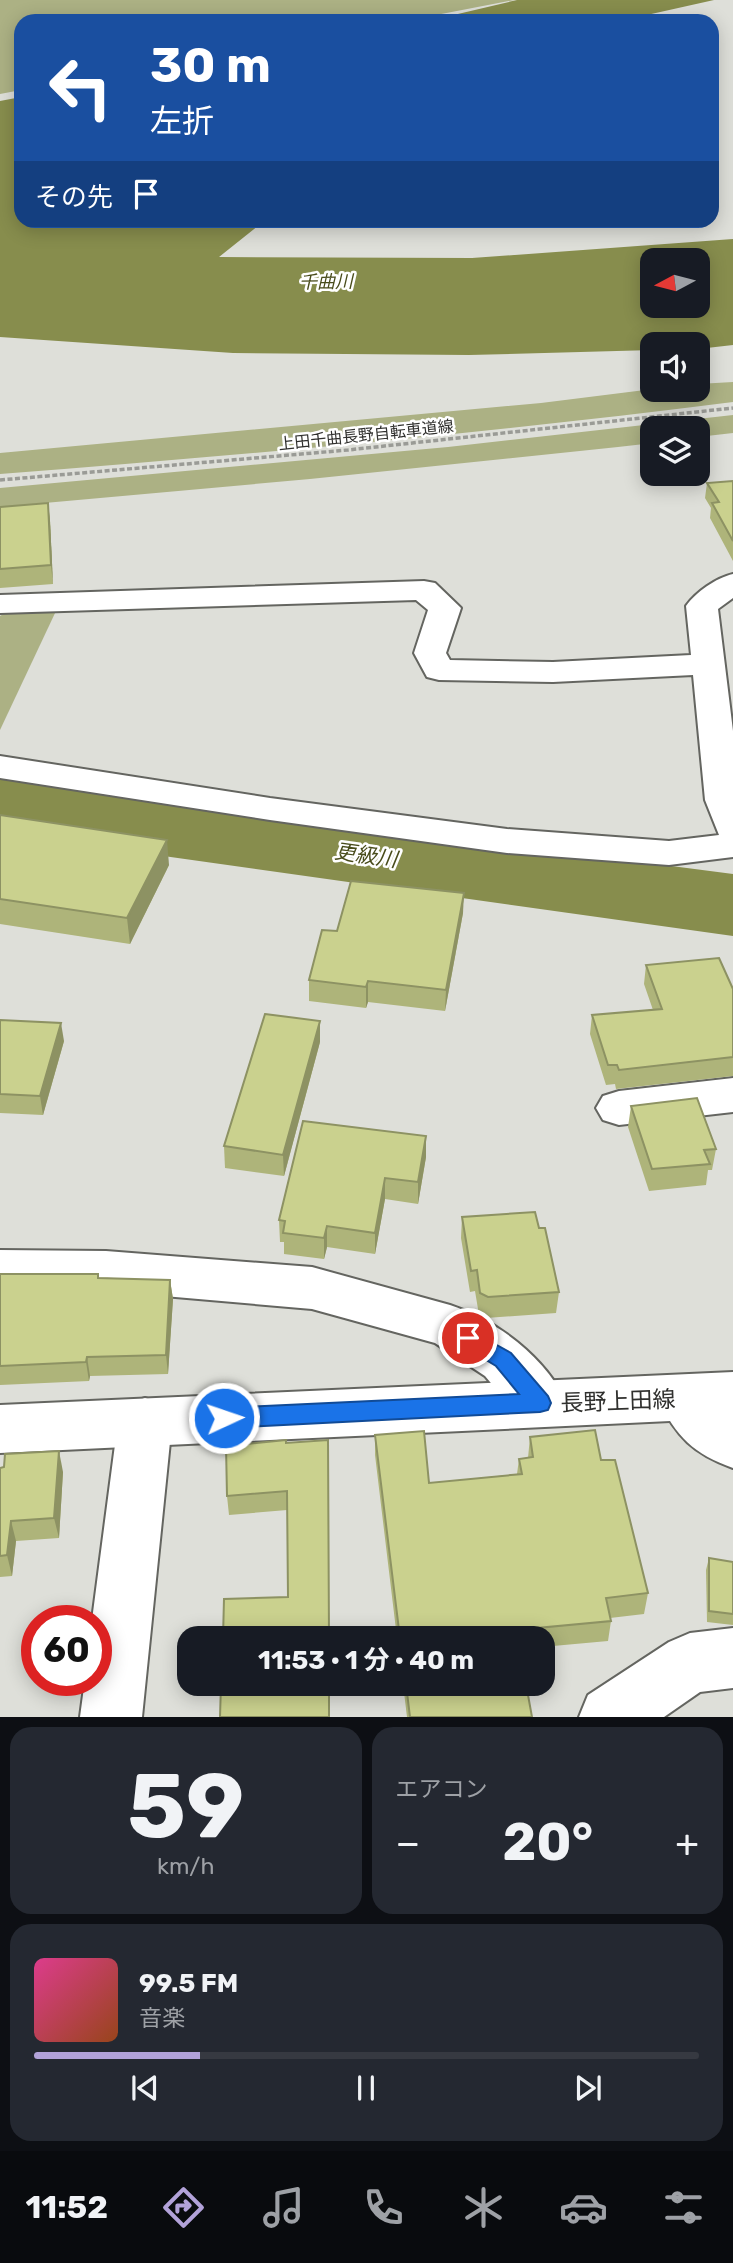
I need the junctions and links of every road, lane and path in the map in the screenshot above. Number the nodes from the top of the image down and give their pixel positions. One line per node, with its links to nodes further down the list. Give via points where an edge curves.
1 (733, 408): 2 (path, 上田千曲長野自転車道線, via 348,450)
2 (0, 480)
3 (733, 583): 5 (street, via 702,606)
4 (0, 604): 5 (street, via 424,590 445,608 430,653 439,670 553,672)
5 (707, 664): 7 (street, via 723,800)
6 (0, 767): 8 (street, via 507,841 670,853)
7 (733, 827)
8 (733, 845)
9 (733, 1095): 10 (street)
10 (619, 1108)
11 (0, 1270): 13 (street, via 106,1271 313,1288 450,1326 503,1360)
12 (709, 1397): 13 (street, 長野上田線); 16 (street, via 706,1428)
13 (540, 1403): 14 (street, 長野上田線)
14 (145, 1422): 15 (street, 長野上田線); 18 (street)
15 (0, 1429)
16 (733, 1444)
17 (733, 1658): 19 (street, via 690,1663)
18 (111, 1717)
19 (610, 1717)

